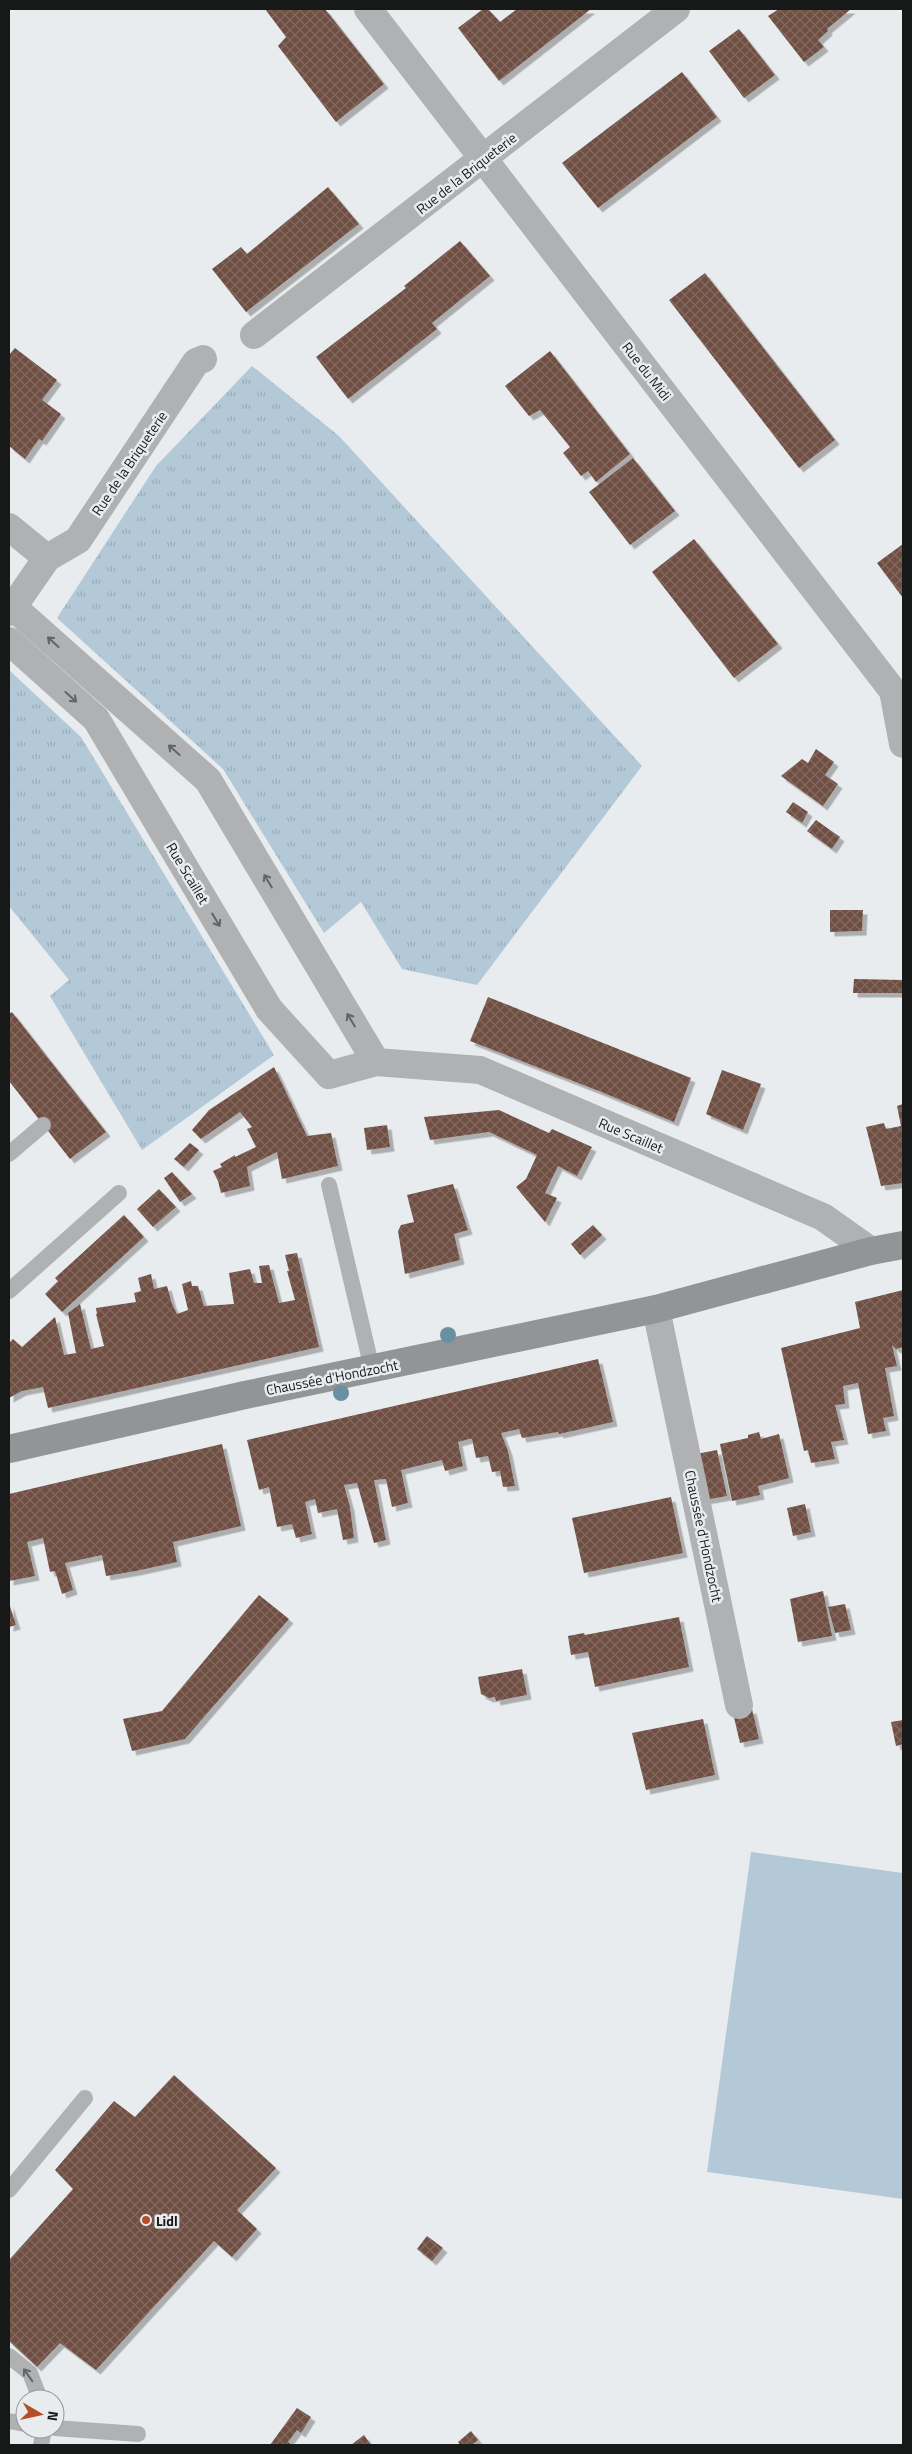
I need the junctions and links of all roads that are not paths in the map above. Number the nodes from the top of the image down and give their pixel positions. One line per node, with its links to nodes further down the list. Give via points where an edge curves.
1 (368, 9): 3 (street, Rue du Midi)
2 (676, 9): 3 (street, Rue de la Briqueterie)
3 (484, 159): 4 (street, Rue de la Briqueterie); 10 (street, Rue du Midi)
4 (254, 335)
5 (203, 359): 7 (street, Rue de la Briqueterie, via 196,362 78,540)
6 (9, 527): 7 (street)
7 (47, 558): 8 (street)
8 (11, 610): 12 (street, one-way to 8, via 208,780)
9 (9, 641): 12 (street, Rue Scaillet, one-way to 12, via 96,719 269,1009 329,1074)
10 (898, 687): 11 (street, Rue du Midi)
11 (903, 744)
12 (376, 1062): 18 (street, Rue Scaillet, via 480,1070 823,1217)
13 (43, 1125): 14 (lane)
14 (9, 1154)
15 (328, 1185): 21 (lane)
16 (119, 1193): 19 (lane)
17 (903, 1245): 18 (main road, Chaussée d'Hondzocht)
18 (871, 1251): 20 (main road, Chaussée d'Hondzocht)
19 (9, 1292)
20 (656, 1309): 21 (main road, Chaussée d'Hondzocht); 23 (street, Chaussée d'Hondzocht)
21 (372, 1369): 22 (main road, Chaussée d'Hondzocht)
22 (9, 1449)
23 (739, 1705)
24 (85, 2098): 25 (lane)
25 (9, 2190)
26 (9, 2356): 27 (lane, one-way to 26, via 30,2373)
27 (36, 2389)
28 (65, 2429): 29 (lane)
29 (138, 2434)

